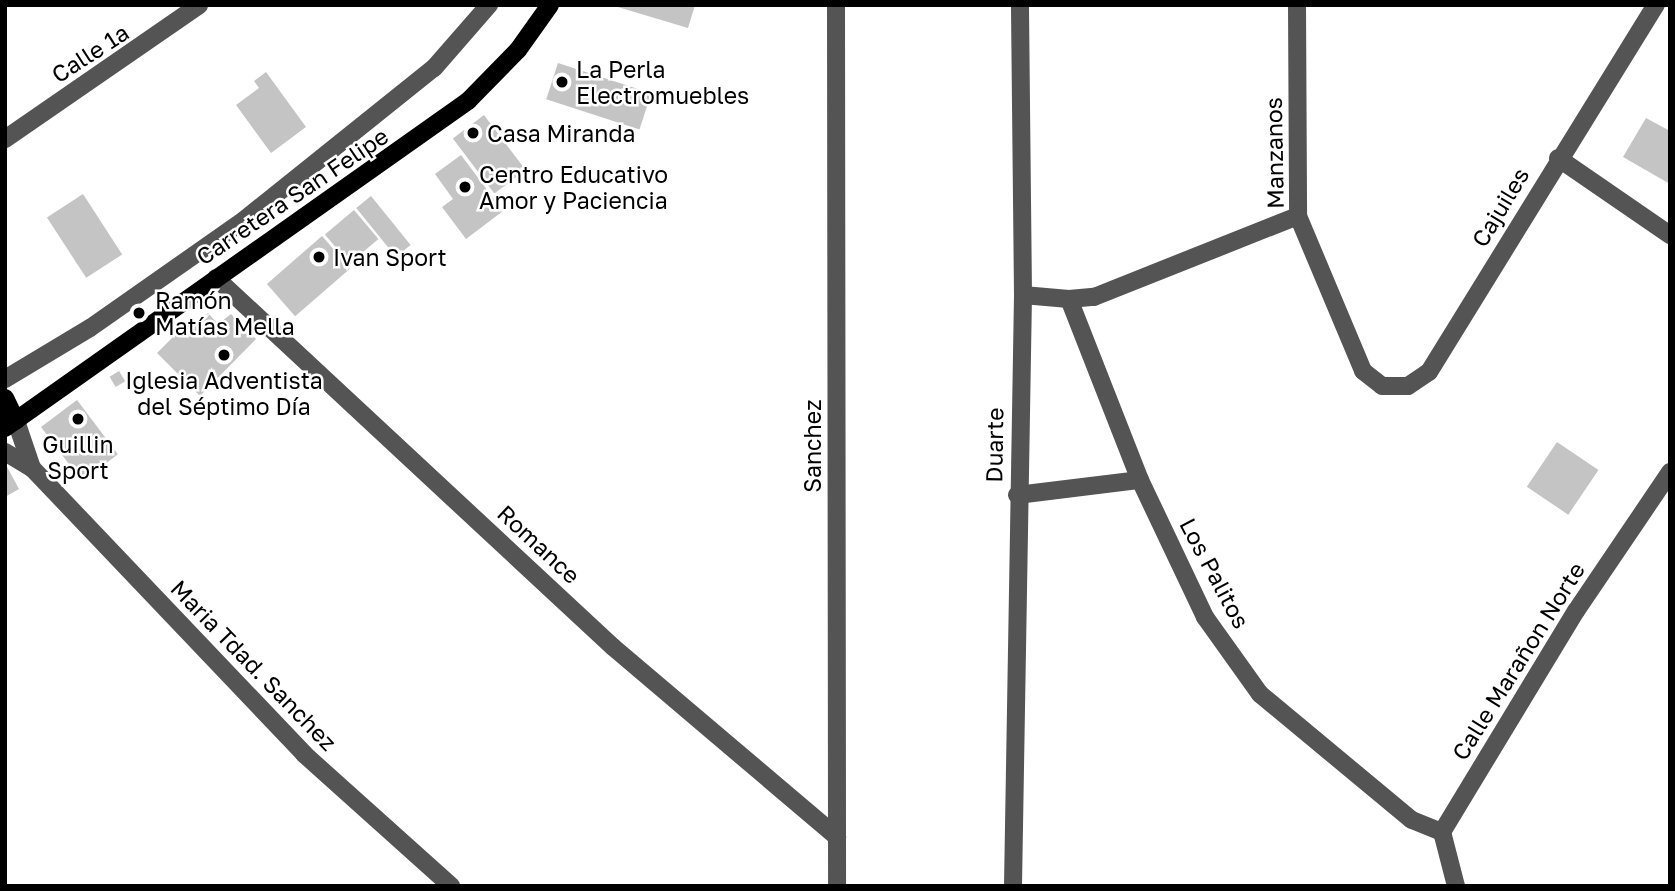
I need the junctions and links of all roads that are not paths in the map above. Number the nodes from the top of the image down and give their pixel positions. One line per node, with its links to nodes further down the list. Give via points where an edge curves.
1 (199, 5): 8 (street, Calle 1a)
2 (489, 5): 16 (street, via 434,68 244,219 90,328)
3 (550, 5): 12 (main road, Carretera San Felipe, via 518,50 468,101)
4 (836, 5): 25 (street, Sanchez)
5 (1020, 5): 13 (street, Duarte)
6 (1297, 5): 10 (street, Manzanos)
7 (1656, 5): 9 (street, Cajuiles)
8 (5, 139)
9 (1558, 158): 11 (street); 15 (street, Cajuiles, via 1429,372 1408,386 1382,386)
10 (1298, 216): 14 (street, via 1094,296); 15 (street, Manzanos)
11 (1670, 235)
12 (216, 278): 18 (main road, Carretera San Felipe); 25 (street, Romance, via 613,647)
13 (1023, 295): 14 (street); 23 (street, Duarte)
14 (1069, 299): 22 (street, Los Palitos)
15 (1363, 371)
16 (5, 379)
17 (5, 398): 18 (main road)
18 (11, 425): 20 (street)
19 (5, 452): 20 (street)
20 (32, 468): 26 (street, Maria Tdad. Sanchez, via 304,754)
21 (1670, 472): 24 (street, Calle Marañon Norte, via 1576,611)
22 (1140, 480): 23 (street); 24 (street, Los Palitos, via 1205,617 1260,694 1412,820)
23 (1017, 495): 28 (street, Duarte)
24 (1442, 832): 29 (street)
25 (837, 837): 27 (street, Sanchez)
26 (451, 886)
27 (837, 886)
28 (1013, 886)
29 (1456, 886)

